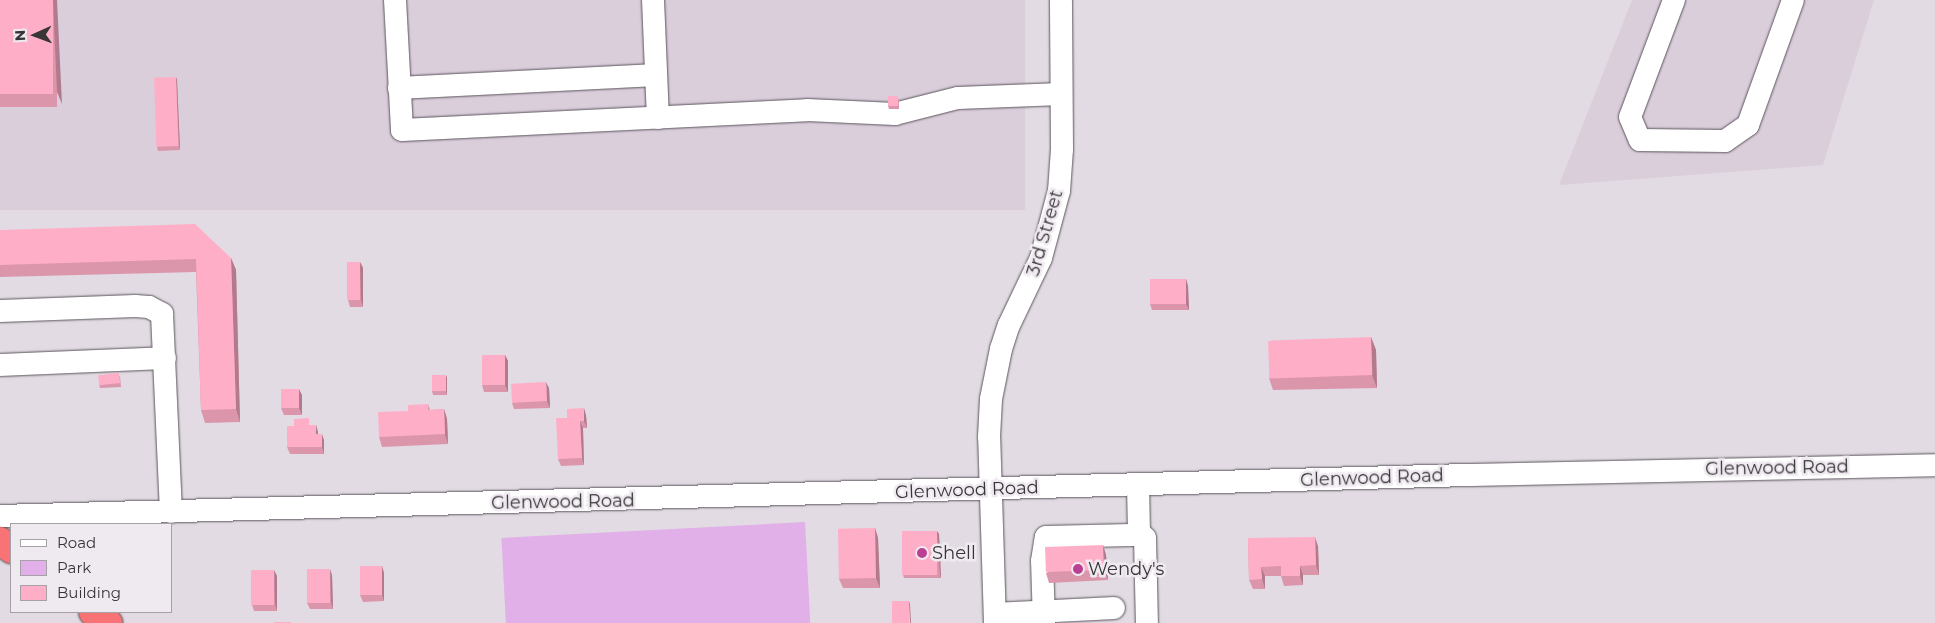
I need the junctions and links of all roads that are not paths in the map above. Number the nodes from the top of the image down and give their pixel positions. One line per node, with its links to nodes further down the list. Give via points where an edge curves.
1 (395, 0): 7 (street)
2 (653, 0): 6 (street)
3 (1061, 0): 8 (street, 3rd Street)
4 (1674, 0): 5 (street, via 1630,117 1640,140 1725,141 1748,125)
5 (1794, 0)
6 (656, 75): 7 (street); 9 (street)
7 (400, 88): 9 (street, via 402,130)
8 (1061, 94): 9 (street, via 958,98 895,114 807,110); 15 (street, 3rd Street, via 1062,149 1055,213 1041,258 1009,325 994,374 989,437)
9 (658, 118)
10 (0, 311): 11 (street, via 149,307 158,310 164,319)
11 (165, 358): 12 (street); 16 (street)
12 (0, 365)
13 (1935, 465): 14 (street, Glenwood Road)
14 (1138, 485): 15 (street, Glenwood Road); 18 (street)
15 (990, 489): 16 (street, Glenwood Road); 22 (street, 3rd Street)
16 (171, 512): 17 (street, Glenwood Road)
17 (0, 516)
18 (1139, 532): 21 (street, via 1132,535 1046,538 1042,561); 24 (street, via 1145,538)
19 (1114, 608): 21 (street)
20 (94, 613): 23 (highway)
21 (1044, 617): 22 (street)
22 (995, 619)
23 (108, 623)
24 (1147, 623)

